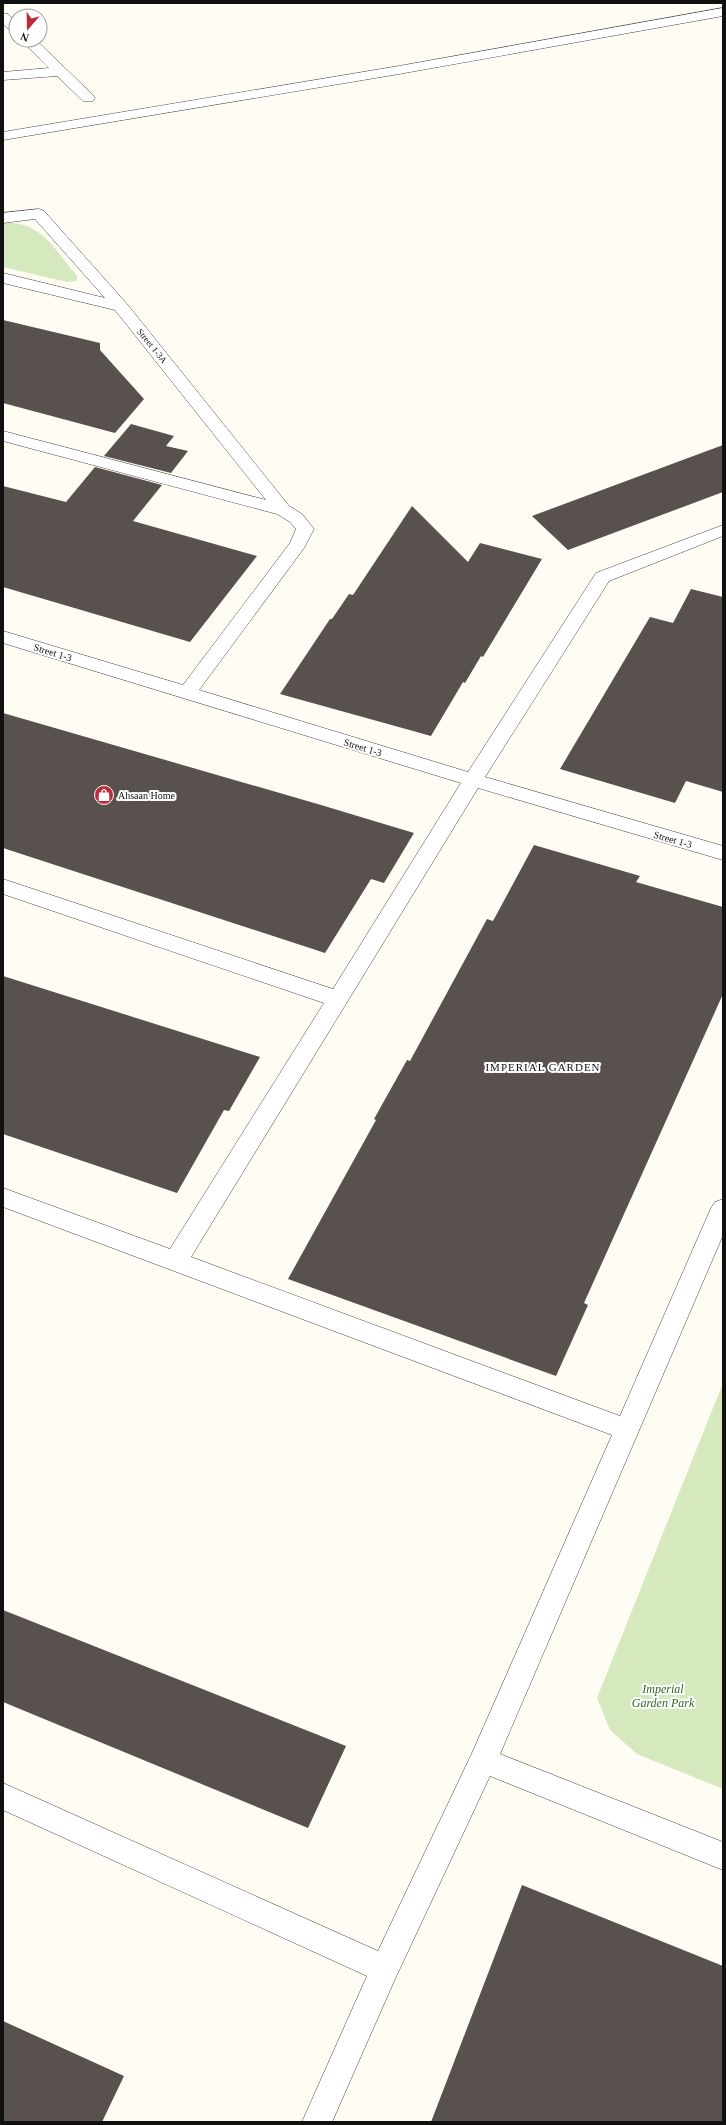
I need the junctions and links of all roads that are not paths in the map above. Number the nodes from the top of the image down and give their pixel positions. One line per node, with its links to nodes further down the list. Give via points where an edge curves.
1 (723, 12): 6 (street)
2 (37, 48): 3 (street)
3 (61, 71): 4 (street); 5 (street)
4 (3, 76)
5 (88, 98)
6 (3, 136)
7 (3, 218): 9 (street, Street 1-3A, via 39,214)
8 (3, 278): 9 (street)
9 (121, 307): 11 (street, Street 1-3A)
10 (3, 436): 11 (street)
11 (283, 510): 14 (street, via 296,518 305,529 298,544)
12 (723, 530): 15 (street, via 602,577)
13 (3, 637): 14 (street, Street 1-3)
14 (187, 693): 15 (street, Street 1-3)
15 (473, 780): 16 (street, Street 1-3); 18 (street)
16 (723, 853)
17 (3, 886): 18 (street)
18 (338, 999): 21 (street)
19 (3, 1197): 21 (street)
20 (723, 1208): 22 (street)
21 (175, 1262): 22 (street)
22 (626, 1429): 23 (street)
23 (483, 1760): 25 (street); 26 (street)
24 (3, 1796): 26 (street)
25 (723, 1856)
26 (385, 1969): 27 (street)
27 (317, 2122)

